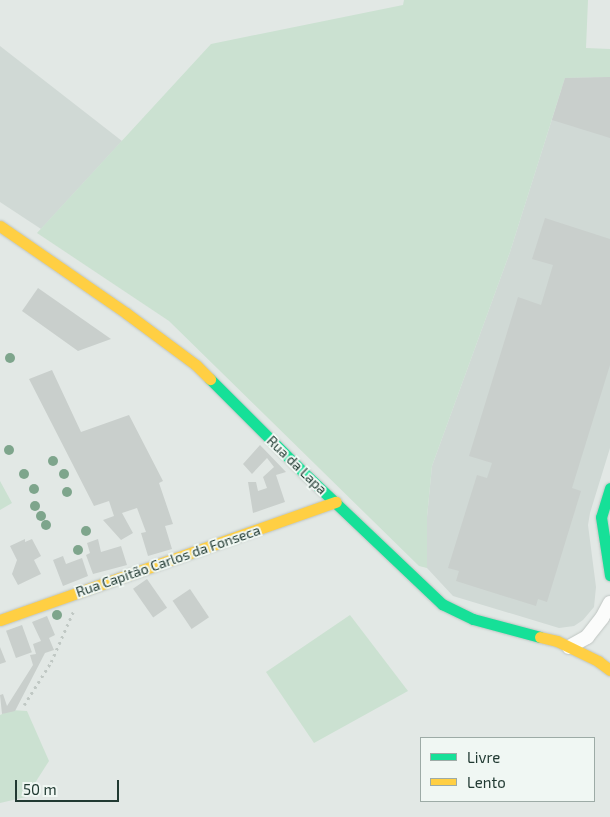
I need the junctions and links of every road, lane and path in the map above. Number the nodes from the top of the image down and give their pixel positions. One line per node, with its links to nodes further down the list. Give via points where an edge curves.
1 (0, 226): 3 (main road, Rua da Lapa, via 196,365)
2 (610, 488): 4 (main road, via 601,517)
3 (336, 502): 5 (main road, Rua Capitão Carlos da Fonseca); 8 (main road, Rua da Lapa, via 442,604 473,619 558,641)
4 (610, 575)
5 (75, 594): 7 (main road, Rua Capitão Carlos da Fonseca); 10 (path, via 77,602 51,662)
6 (610, 604): 8 (street, via 587,636)
7 (0, 620)
8 (569, 647): 9 (main road, Rua da Lapa, via 598,660)
9 (610, 670)
10 (24, 705)

